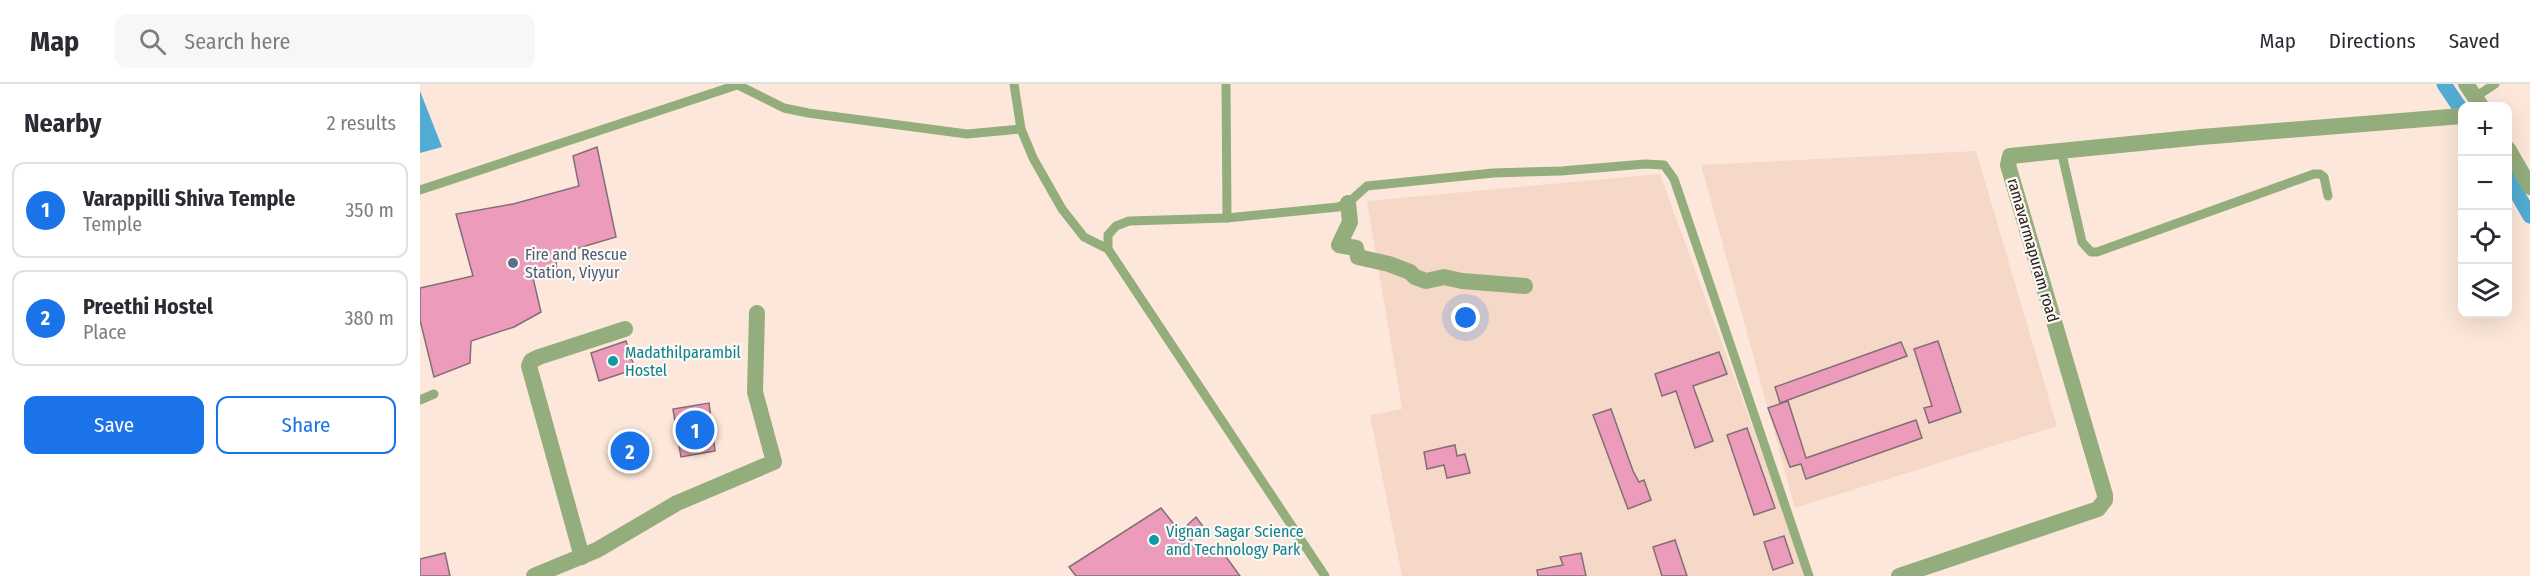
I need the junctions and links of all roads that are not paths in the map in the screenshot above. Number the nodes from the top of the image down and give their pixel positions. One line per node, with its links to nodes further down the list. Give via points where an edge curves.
1 (1014, 84): 7 (lane)
2 (1226, 84): 14 (lane)
3 (2495, 84): 5 (lane)
4 (740, 85): 7 (lane, via 784,108 808,113 967,134); 11 (lane)
5 (2474, 96)
6 (2458, 116): 8 (street, ramavarmapuram road)
7 (1021, 129): 15 (lane, via 1033,159 1062,209 1084,237)
8 (2061, 150): 12 (lane, via 2082,242 2091,252 2314,174 2324,177); 25 (street, ramavarmapuram road, via 2017,154 2010,156 2008,165 2105,500 2098,509)
9 (2512, 156): 10 (street)
10 (2530, 187)
11 (420, 190)
12 (2328, 196)
13 (1347, 203): 14 (lane); 16 (street, via 1350,222 1339,245 1356,248 1358,257 1389,264 1426,281 1444,277); 24 (lane, via 1367,186 1493,173 1664,165 1674,179)
14 (1227, 218): 15 (lane, via 1129,221 1116,226 1108,235)
15 (1108, 249): 23 (lane)
16 (1525, 286)
17 (757, 313): 21 (street, via 755,392 774,462 677,503)
18 (625, 329): 21 (street, via 539,357 529,366)
19 (434, 394): 20 (lane)
20 (420, 400)
21 (582, 556): 22 (street)
22 (534, 576)
23 (1325, 576)
24 (1809, 576)
25 (1899, 576)

